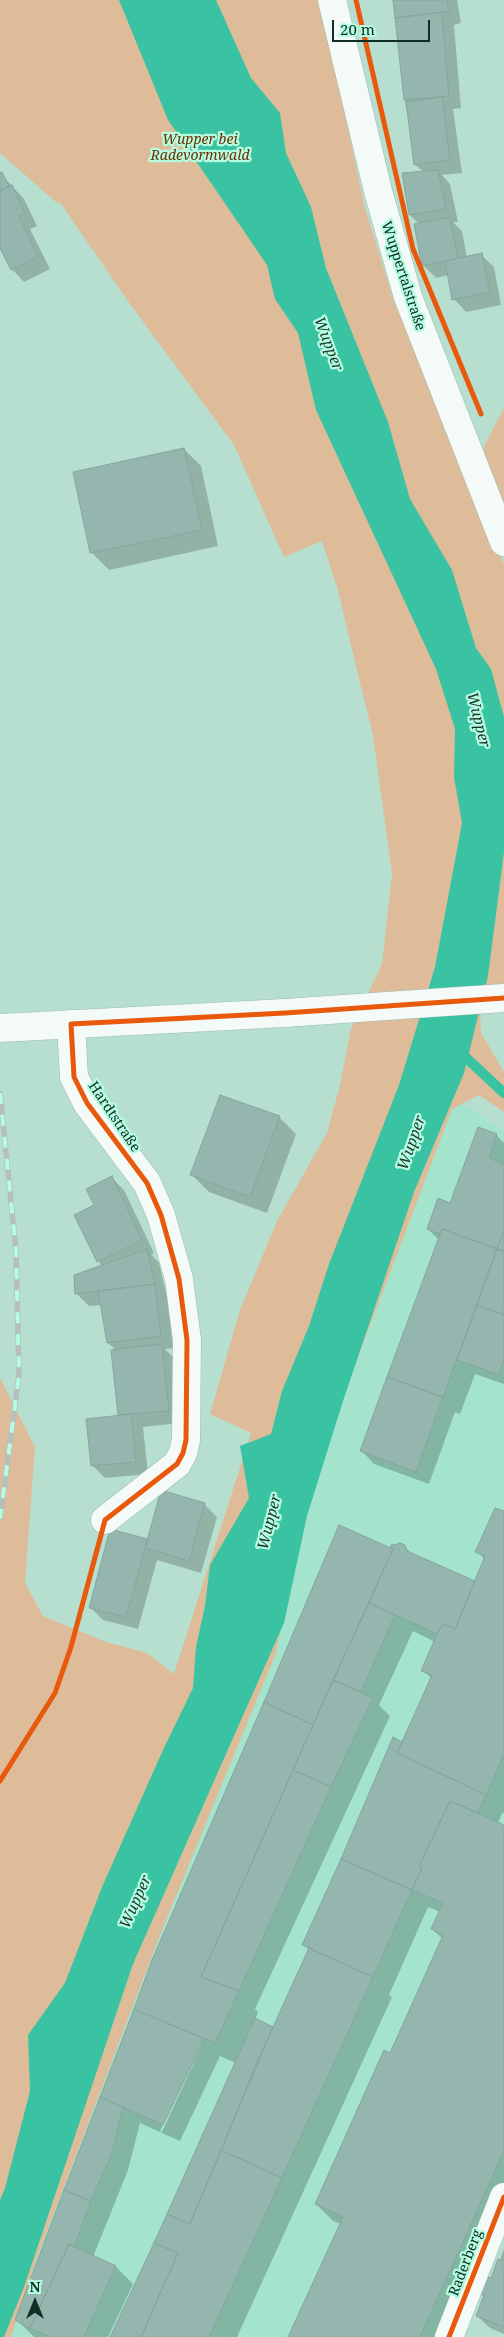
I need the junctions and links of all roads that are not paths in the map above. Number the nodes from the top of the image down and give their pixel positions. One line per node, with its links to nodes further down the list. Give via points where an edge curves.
1 (332, 0): 2 (main road, Wuppertalstraße, via 378,191 405,287)
2 (504, 542)
3 (504, 998): 4 (main road)
4 (71, 1024): 5 (main road); 6 (main road, Hardtstraße, via 74,1077 87,1103 147,1183 161,1215 179,1279 187,1340 186,1440 183,1453 177,1464)
5 (0, 1028)
6 (105, 1520)
7 (504, 2197): 8 (main road, Raderberg)
8 (450, 2337)

